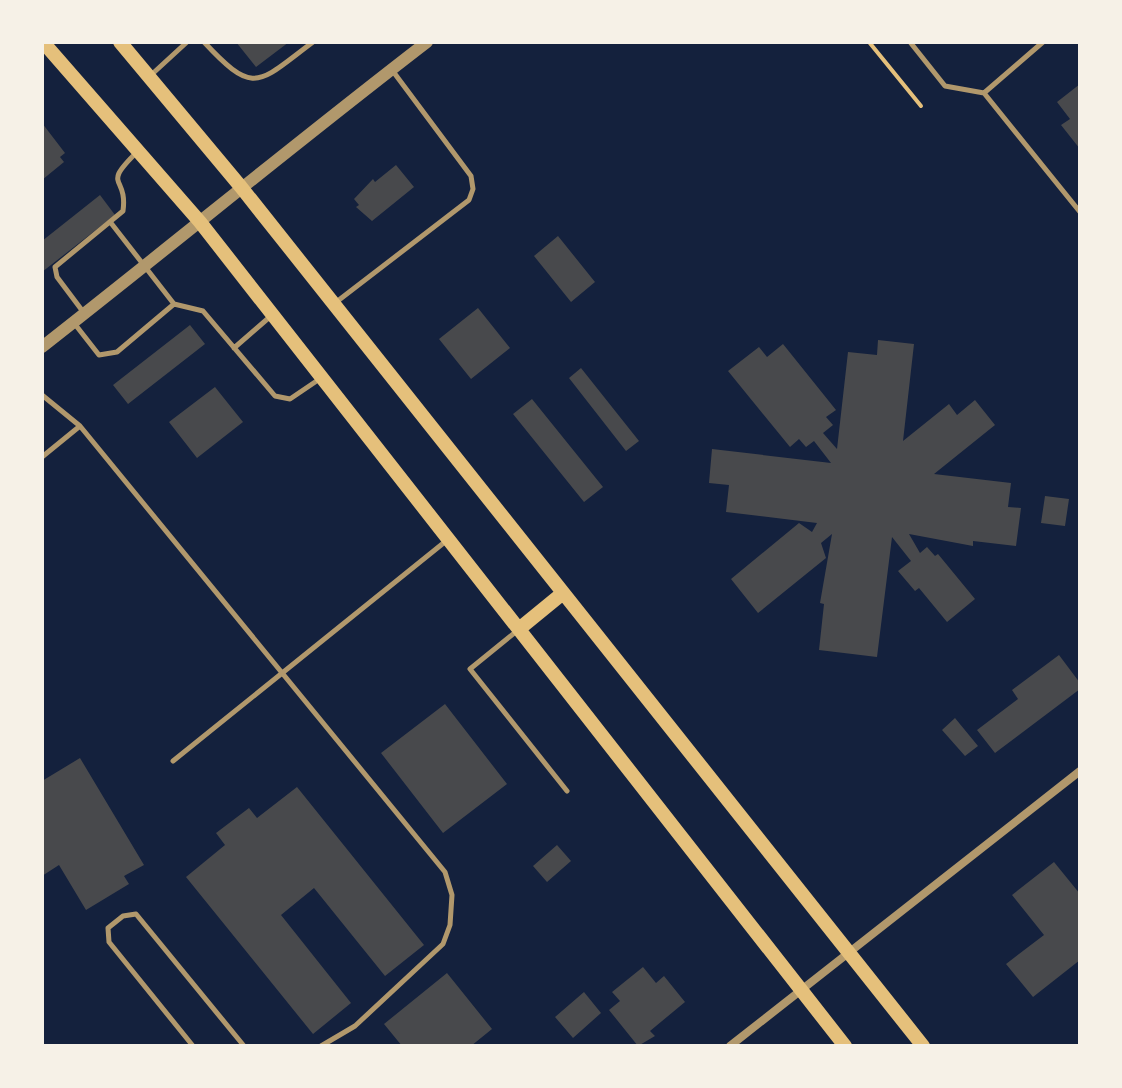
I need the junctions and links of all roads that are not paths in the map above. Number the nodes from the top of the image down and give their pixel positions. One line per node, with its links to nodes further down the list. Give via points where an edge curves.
1 (43, 42): 12 (main road)
2 (120, 42): 10 (main road)
3 (187, 42): 10 (lane)
4 (204, 42): 5 (lane, via 231,71 248,79 263,79)
5 (313, 42)
6 (427, 42): 9 (street)
7 (910, 42): 11 (lane, via 945,86)
8 (1043, 42): 11 (lane)
9 (391, 69): 13 (street); 19 (lane, via 471,176 473,189 469,200)
10 (149, 76): 13 (main road)
11 (984, 93): 14 (lane)
12 (138, 151): 15 (main road); 16 (lane, via 116,173 123,211)
13 (241, 187): 15 (street); 19 (main road)
14 (1080, 212)
15 (200, 222): 17 (street); 21 (main road)
16 (111, 223): 17 (lane); 20 (lane, via 55,267)
17 (144, 267): 18 (lane); 20 (street)
18 (174, 304): 22 (lane, via 117,352 99,355); 24 (lane, via 203,311)
19 (333, 304): 30 (main road)
20 (85, 313): 22 (street)
21 (273, 315): 24 (lane); 25 (main road)
22 (74, 323): 23 (street)
23 (42, 347)
24 (234, 348): 25 (lane, via 275,396 290,399)
25 (322, 377): 29 (main road)
26 (42, 395): 27 (lane)
27 (80, 426): 28 (lane); 32 (lane)
28 (42, 457)
29 (448, 540): 31 (main road); 32 (lane)
30 (563, 593): 31 (main road); 36 (main road)
31 (519, 629): 35 (lane, via 470,669); 37 (main road)
32 (282, 675): 33 (lane); 40 (lane, via 445,872 452,895 443,944 355,1026)
33 (173, 761)
34 (1080, 771): 36 (street)
35 (567, 791)
36 (849, 952): 37 (street); 43 (main road)
37 (801, 991): 41 (street); 42 (main road)
38 (193, 1046): 39 (lane, via 109,942 108,928 123,916 136,914)
39 (244, 1046)
40 (321, 1046)
41 (730, 1046)
42 (845, 1046)
43 (923, 1046)

